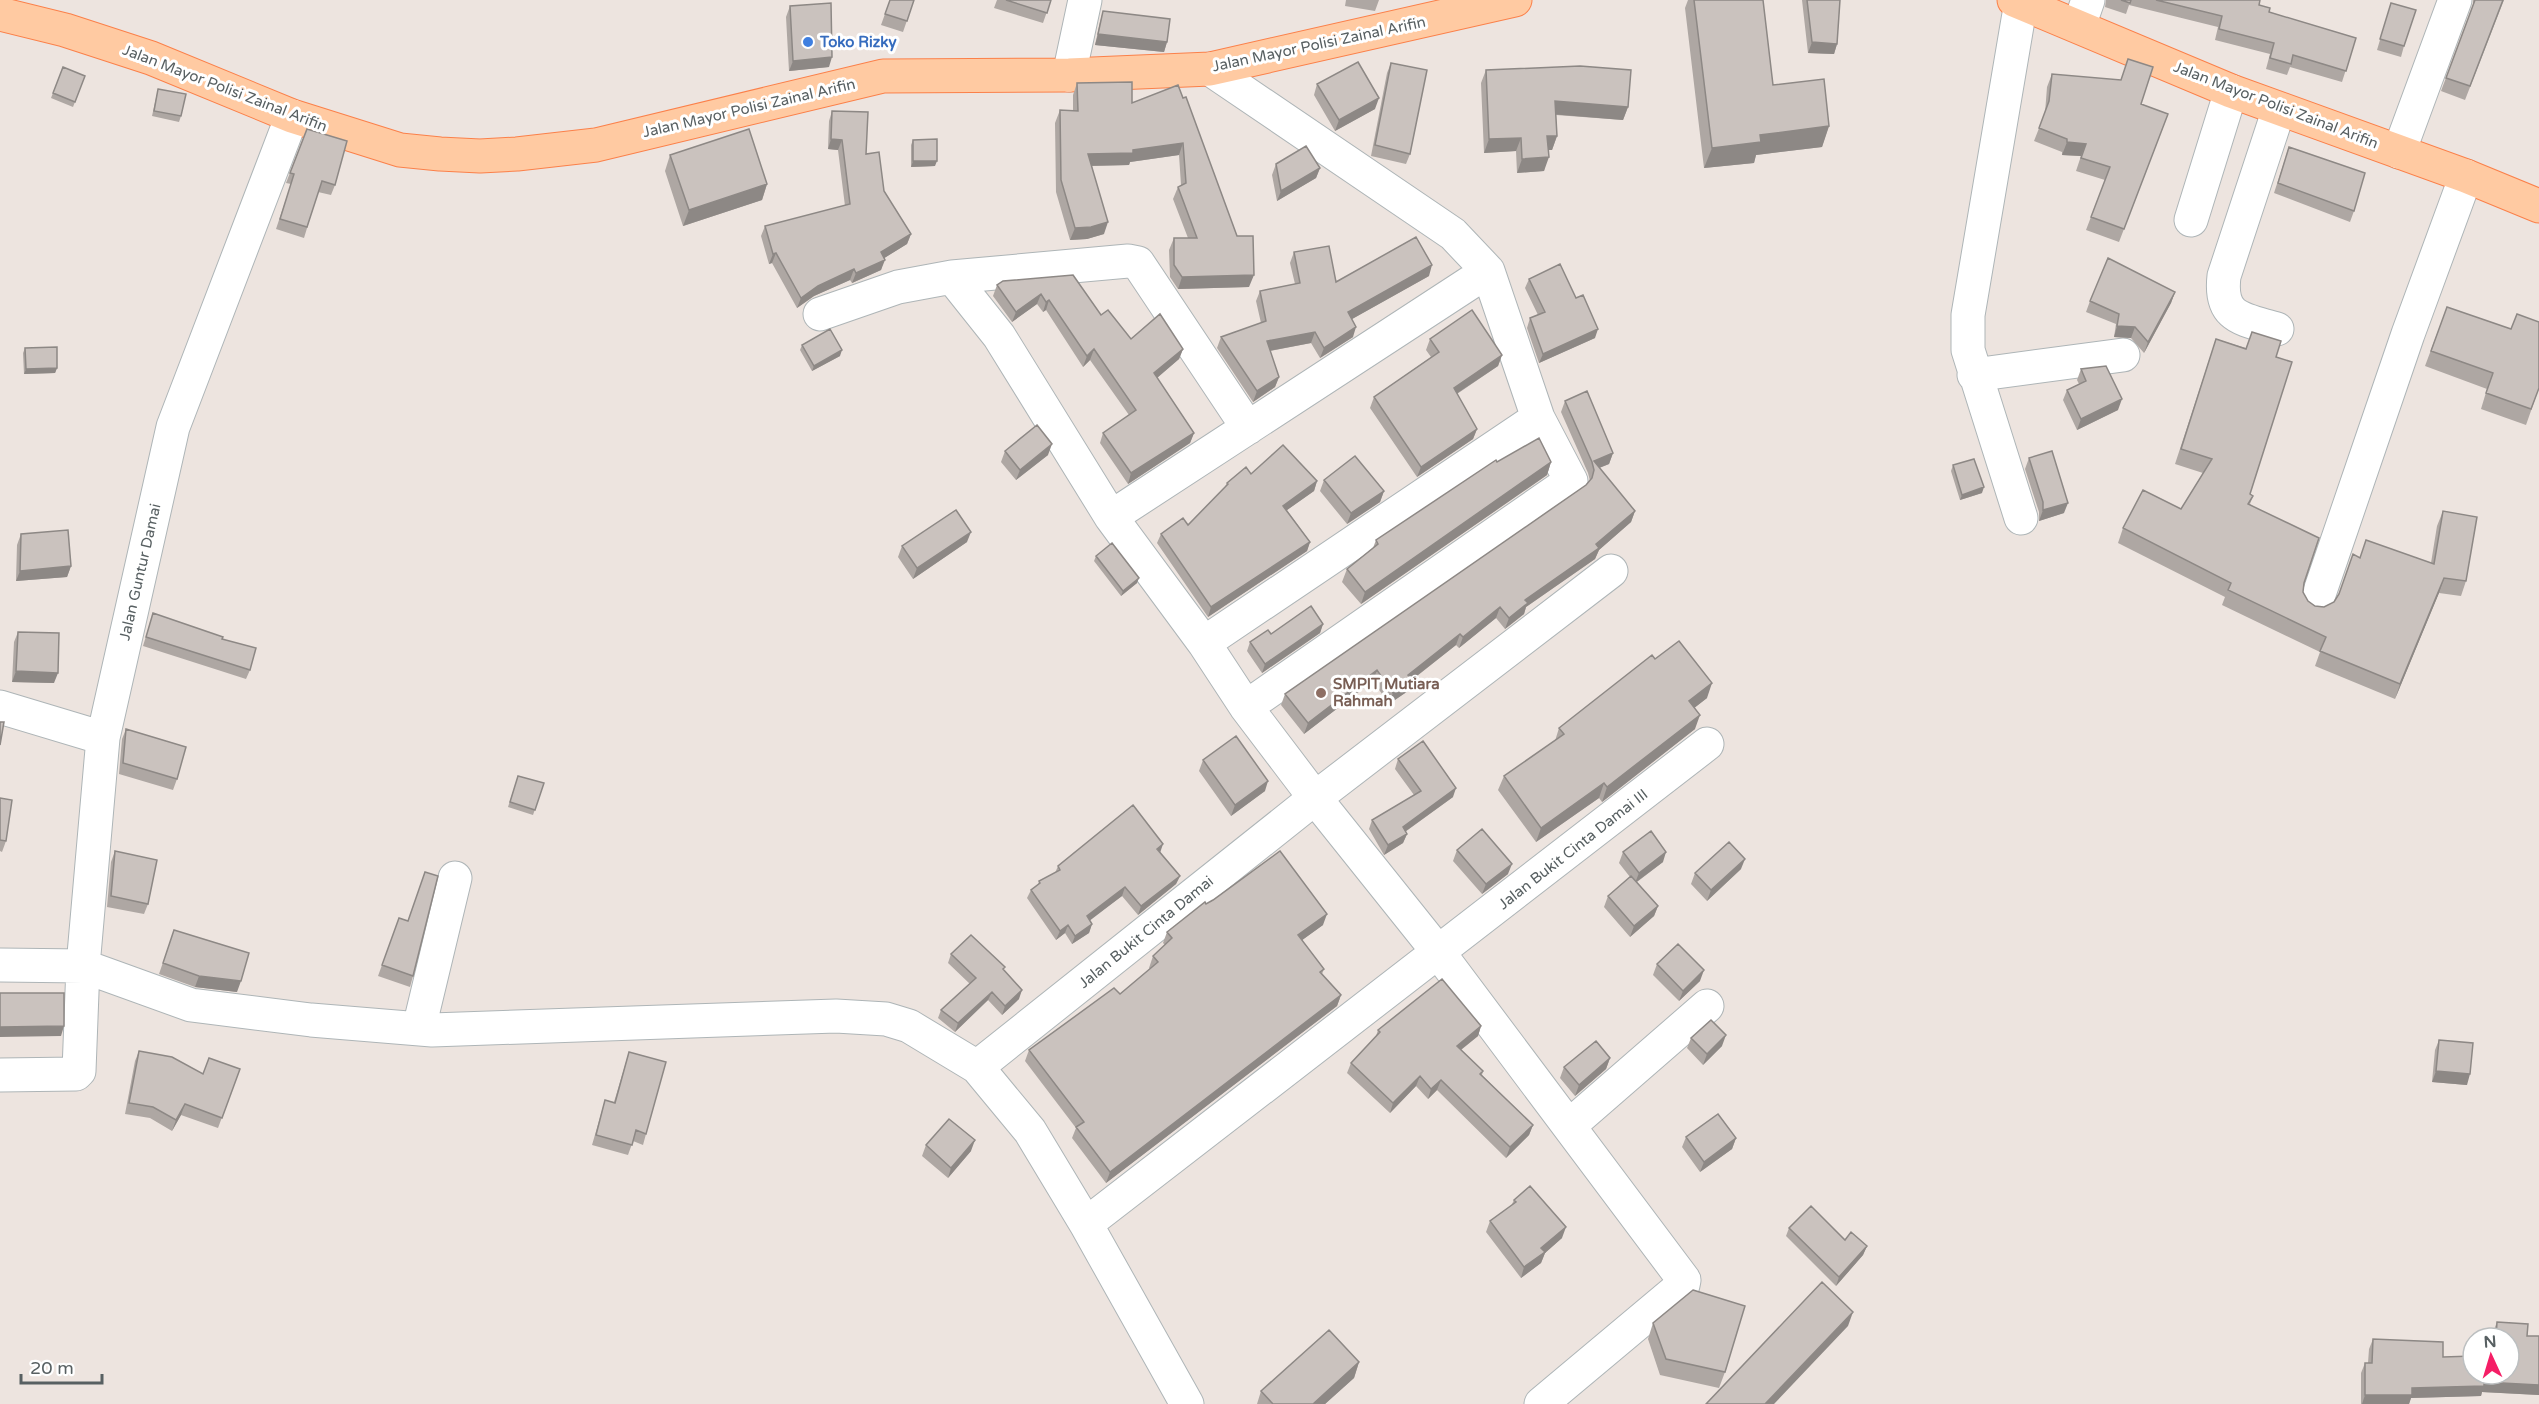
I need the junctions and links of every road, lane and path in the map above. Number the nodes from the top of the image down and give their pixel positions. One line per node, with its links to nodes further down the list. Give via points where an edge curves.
1 (1085, 0): 8 (street)
2 (1515, 0): 7 (main road, Jalan Mayor Polisi Zainal Arifin)
3 (2455, 0): 12 (street)
4 (2018, 1): 5 (main road, Jalan Mayor Polisi Zainal Arifin); 21 (street, via 1968,315 1968,350)
5 (2083, 13): 9 (main road, Jalan Mayor Polisi Zainal Arifin)
6 (0, 14): 11 (main road, Jalan Mayor Polisi Zainal Arifin, via 151,58)
7 (1210, 69): 8 (main road, Jalan Mayor Polisi Zainal Arifin); 16 (street, via 1454,234)
8 (1069, 75): 11 (main road, Jalan Mayor Polisi Zainal Arifin, via 883,76 596,145 518,154 450,155 400,150)
9 (2230, 92): 10 (main road, Jalan Mayor Polisi Zainal Arifin); 15 (street)
10 (2278, 109): 12 (main road, Jalan Mayor Polisi Zainal Arifin); 19 (street, via 2222,290 2225,304 2234,316)
11 (292, 116): 31 (street, Jalan Guntur Damai, via 173,427)
12 (2399, 152): 13 (main road, Jalan Mayor Polisi Zainal Arifin)
13 (2466, 176): 14 (main road, Jalan Mayor Polisi Zainal Arifin); 27 (street)
14 (2539, 206)
15 (2190, 220)
16 (1488, 271): 22 (street); 23 (street)
17 (952, 277): 18 (street, via 898,287); 23 (street, via 1138,262); 24 (street, via 999,336)
18 (820, 315)
19 (2277, 329)
20 (2123, 355): 21 (street)
21 (1974, 375): 25 (street)
22 (1538, 418): 28 (street); 30 (street, via 1570,482)
23 (1248, 428): 24 (street)
24 (1111, 516): 28 (street)
25 (2021, 518)
26 (1611, 571): 33 (street, Jalan Bukit Cinta Damai)
27 (2316, 603)
28 (1204, 644): 30 (street)
29 (0, 707): 31 (street)
30 (1246, 707): 33 (street)
31 (103, 738): 37 (street, Jalan Guntur Damai)
32 (1707, 744): 35 (street, Jalan Bukit Cinta Damai III)
33 (1314, 798): 35 (street); 40 (street, Jalan Bukit Cinta Damai)
34 (454, 878): 39 (street)
35 (1439, 953): 42 (street); 43 (street, Jalan Bukit Cinta Damai III)
36 (0, 965): 37 (street)
37 (83, 966): 39 (street, via 191,1005); 41 (street, Jalan Guntur Damai, via 79,1071)
38 (1707, 1006): 42 (street)
39 (419, 1029): 40 (street, via 836,1016 886,1019 909,1026)
40 (976, 1067): 43 (street, via 1030,1131)
41 (0, 1075)
42 (1569, 1126): 45 (street, via 1684,1281)
43 (1086, 1224): 44 (street)
44 (1187, 1404)
45 (1540, 1404)

